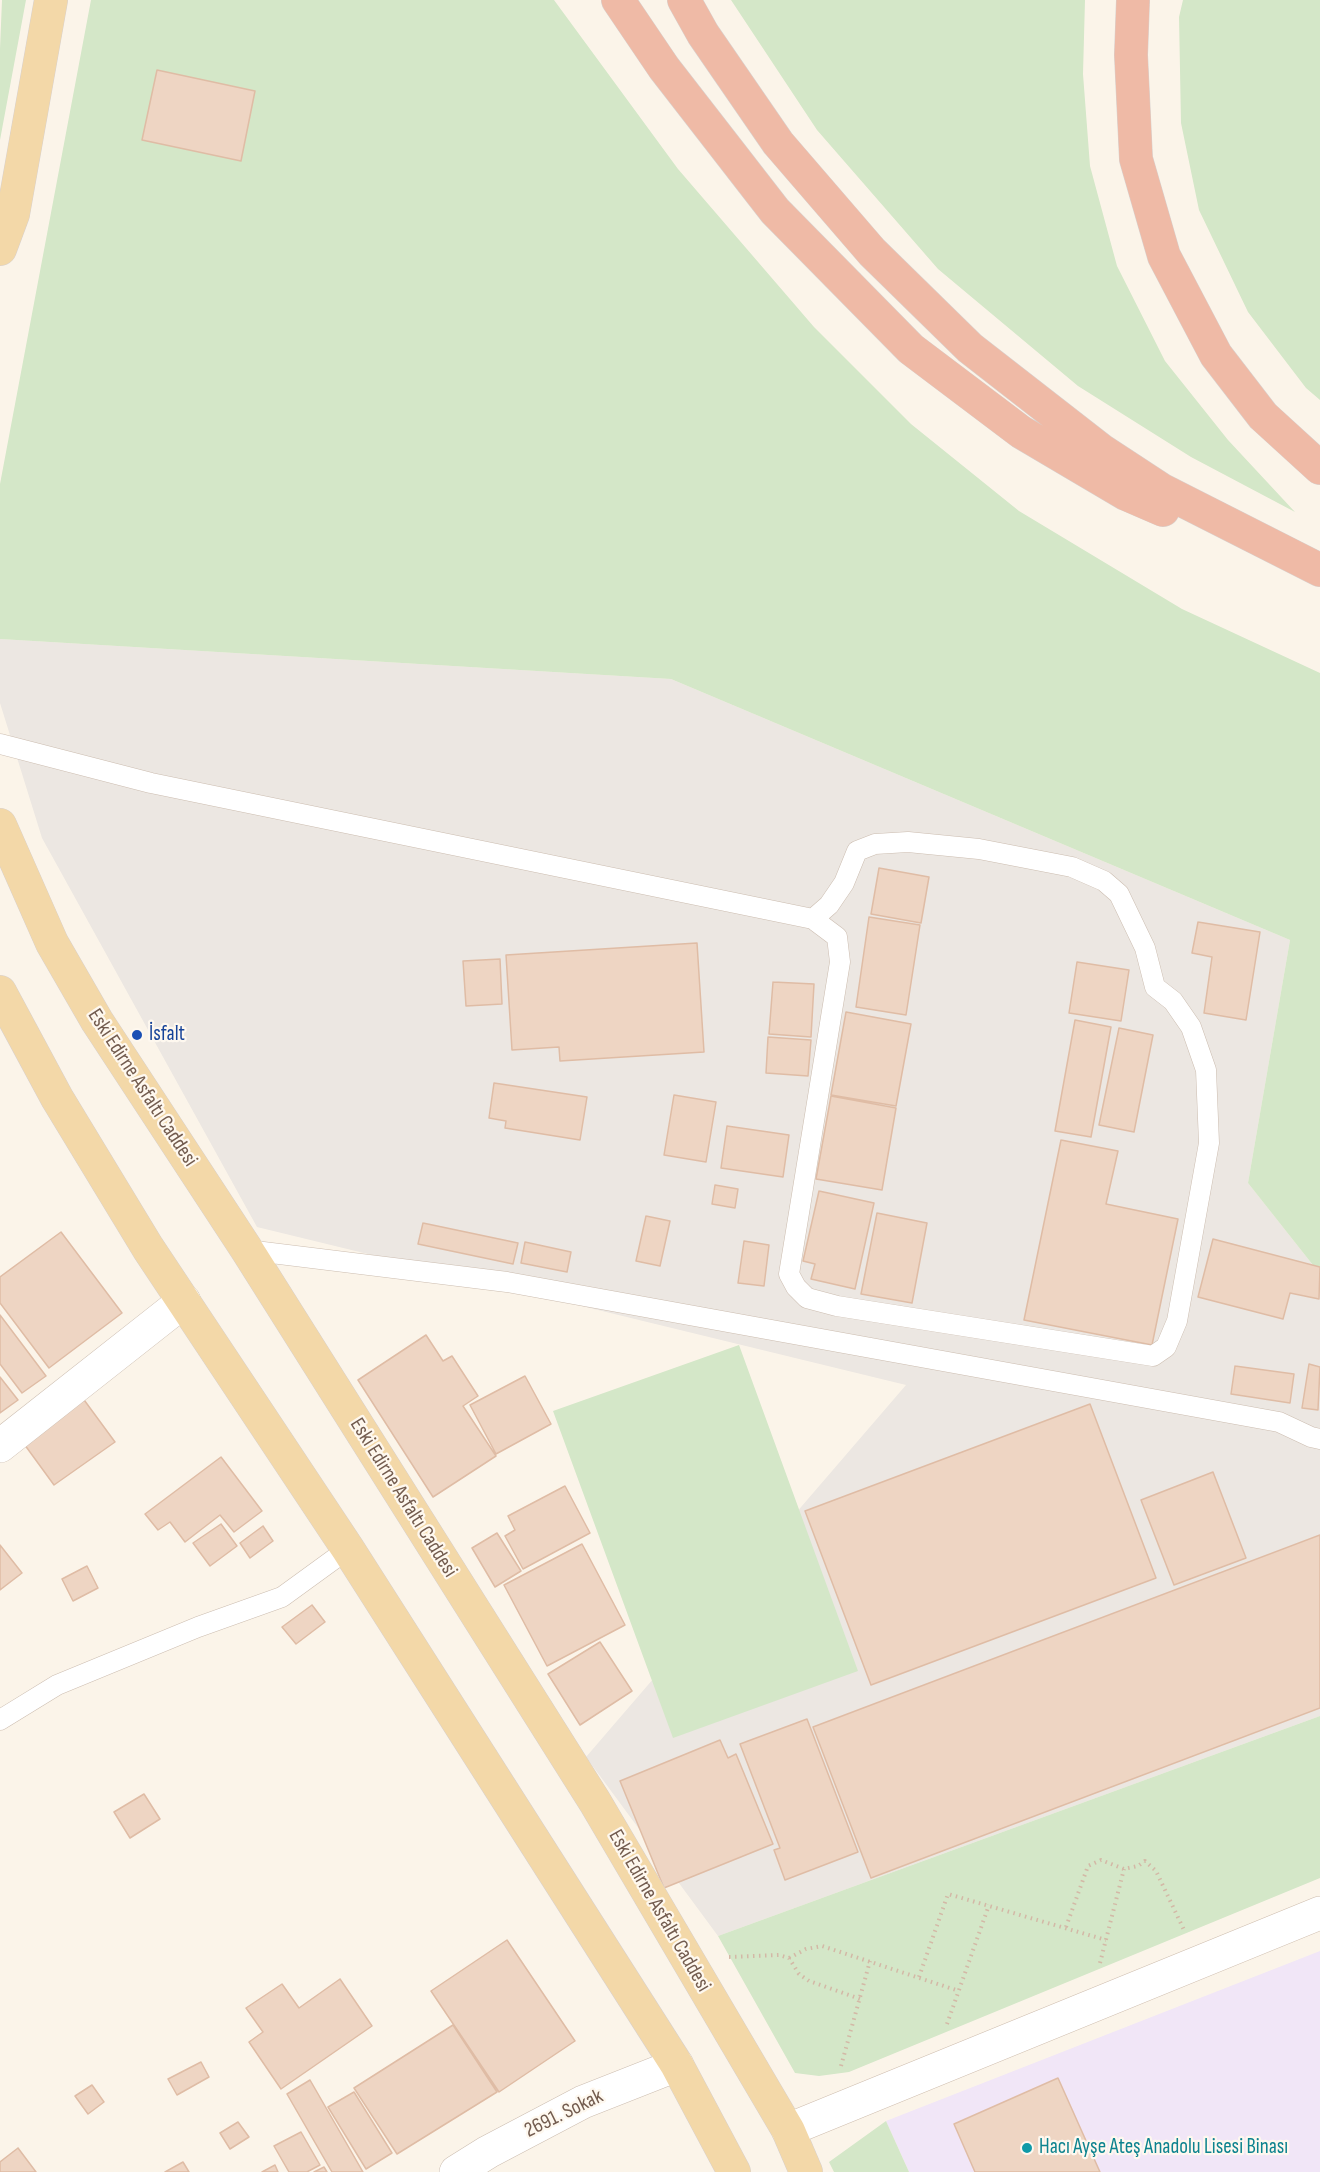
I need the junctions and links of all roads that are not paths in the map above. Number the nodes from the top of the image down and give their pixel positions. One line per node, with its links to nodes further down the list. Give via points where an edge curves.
1 (51, 0): 5 (main road, via 13,214)
2 (618, 0): 7 (highway, via 664,68 775,211 910,349 1021,432 1126,494 1180,518)
3 (684, 0): 7 (highway, via 778,143 872,252 969,348 1101,450 1162,490)
4 (1133, 0): 6 (highway, via 1131,55 1136,159 1164,256 1216,355 1263,416)
5 (0, 249)
6 (1320, 468)
7 (1236, 528): 8 (highway)
8 (1320, 570)
9 (0, 744): 11 (lane, via 151,783)
10 (0, 825): 13 (main road, Eski Edirne Asfaltı Caddesi, via 58,953)
11 (813, 919): 11 (lane, via 837,937 840,962 789,1274 796,1287 807,1298 837,1306 1153,1356 1166,1347 1177,1321 1209,1143 1206,1070 1191,1027 1173,1001 1155,987 1145,948 1119,894 1104,881 1072,867 979,849 908,842 875,844 857,851 844,884)
12 (0, 992): 14 (main road, via 57,1098)
13 (247, 1251): 15 (lane, via 507,1282 1279,1422); 21 (main road, Eski Edirne Asfaltı Caddesi, via 595,1802)
14 (184, 1301): 16 (street); 17 (main road)
15 (1320, 1439)
16 (0, 1446)
17 (348, 1549): 18 (lane, via 282,1597 57,1685); 20 (main road)
18 (0, 1720)
19 (1320, 1913): 21 (street)
20 (677, 2065): 22 (street, 2691. Sokak, via 583,2102); 23 (main road)
21 (788, 2130): 24 (main road, Eski Edirne Asfaltı Caddesi)
22 (456, 2172)
23 (734, 2172)
24 (806, 2172)

